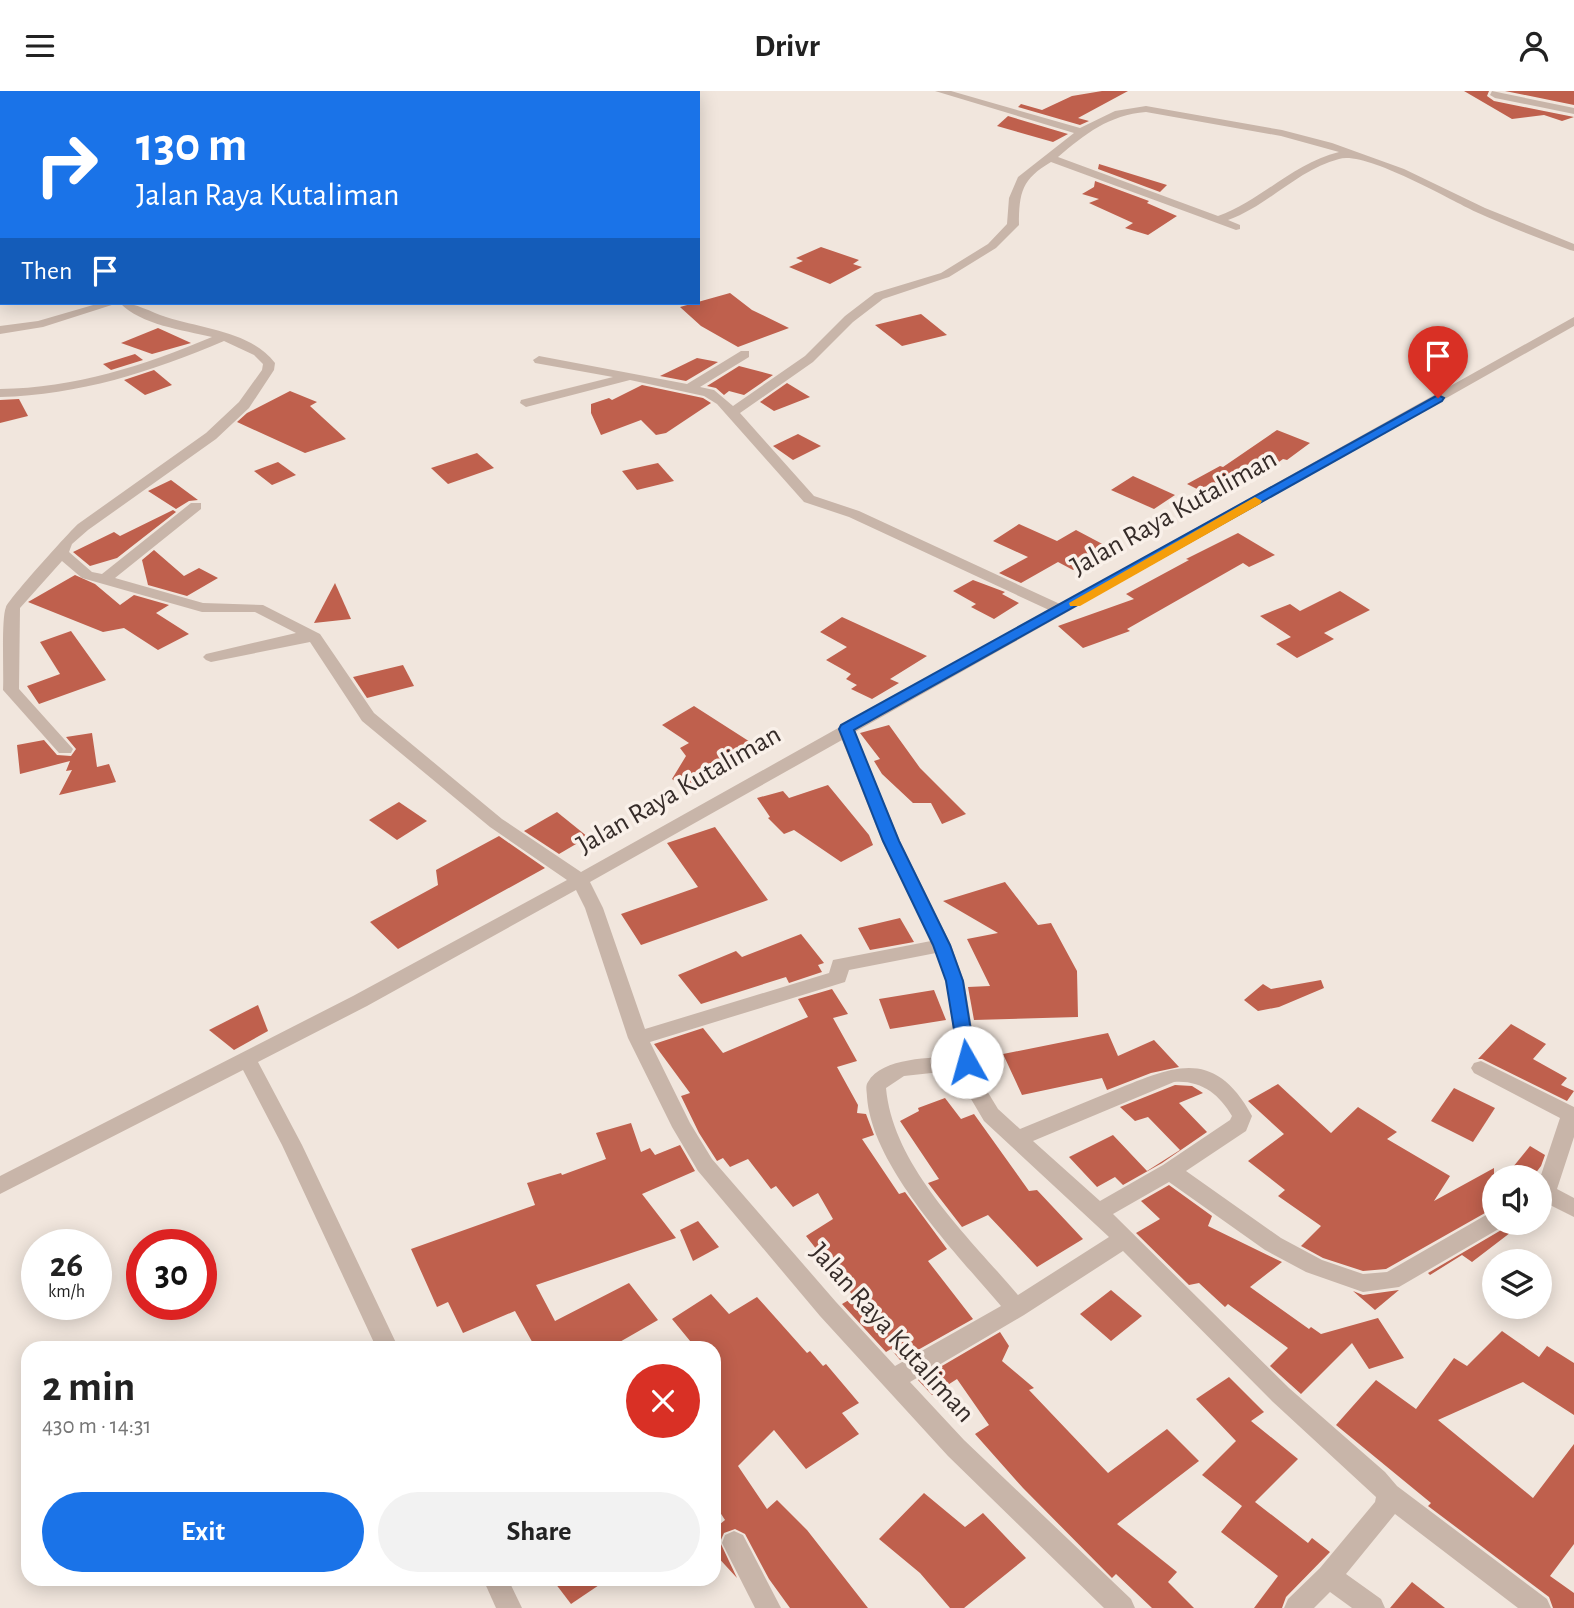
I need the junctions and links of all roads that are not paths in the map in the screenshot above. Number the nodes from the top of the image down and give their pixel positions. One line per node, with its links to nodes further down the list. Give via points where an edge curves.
1 (940, 91): 4 (street)
2 (1497, 91): 3 (street, via 1498,96)
3 (1574, 111)
4 (1079, 131): 5 (street, via 1124,110 1146,109 1282,133); 6 (street)
5 (1350, 153): 7 (street, via 1330,156 1285,180 1247,209); 9 (street)
6 (1051, 158): 7 (street); 21 (street, via 1025,174 1013,198 1013,225 992,246 945,275 878,296 809,359)
7 (1218, 221): 8 (street)
8 (1236, 227)
9 (1574, 249)
10 (106, 305): 13 (street)
11 (129, 305): 14 (street)
12 (1574, 321): 25 (street, Jalan Raya Kutaliman)
13 (0, 330)
14 (221, 338): 19 (street, via 121,377); 23 (street, via 260,351 269,363 244,405 211,436 83,527)
15 (745, 354): 18 (street)
16 (539, 360): 17 (street)
17 (631, 376): 18 (street); 20 (street)
18 (689, 388): 21 (street, via 709,393)
19 (0, 393)
20 (526, 403)
21 (732, 413): 25 (street, via 809,499 855,513)
22 (196, 506): 24 (street)
23 (61, 553): 24 (street, via 87,575); 29 (street, via 13,607 11,690)
24 (105, 579): 26 (street, via 202,607 258,608)
25 (1062, 610): 28 (street, Jalan Raya Kutaliman)
26 (315, 637): 27 (street); 30 (street, via 368,717 496,823)
27 (211, 657)
28 (846, 729): 30 (street, Jalan Raya Kutaliman); 31 (street, via 891,841)
29 (65, 749)
30 (580, 880): 32 (street, Jalan Raya Kutaliman); 33 (street)
31 (942, 945): 32 (street, via 840,965 838,977); 34 (street, via 955,981)
32 (638, 1038): 48 (street, Jalan Raya Kutaliman, via 705,1165)
33 (247, 1059): 40 (street); 47 (street)
34 (967, 1062): 37 (street, via 971,1082 990,1115); 46 (street, via 900,1069 876,1085 874,1099 884,1131 914,1183)
35 (1481, 1068): 36 (street)
36 (1572, 1116): 38 (street)
37 (1019, 1139): 39 (street, via 1172,1075 1195,1074 1210,1080 1234,1101 1242,1116 1238,1125); 43 (street)
38 (1552, 1168)
39 (1170, 1171): 43 (street); 44 (street, via 1273,1244 1314,1266 1363,1283 1391,1281)
40 (0, 1186)
41 (1552, 1198): 42 (street)
42 (1574, 1208)
43 (1098, 1212): 45 (street)
44 (1482, 1228)
45 (1124, 1239): 46 (street); 49 (street)
46 (1016, 1308): 48 (street)
47 (384, 1341)
48 (894, 1379): 55 (street, Jalan Raya Kutaliman, via 956,1448)
49 (1388, 1494): 51 (street, via 1387,1506); 58 (street)
50 (734, 1543): 54 (street)
51 (1329, 1576): 56 (street); 57 (street)
52 (498, 1586): 53 (street)
53 (509, 1608)
54 (768, 1608)
55 (1122, 1608)
56 (1297, 1608)
57 (1372, 1608)
58 (1538, 1608)

